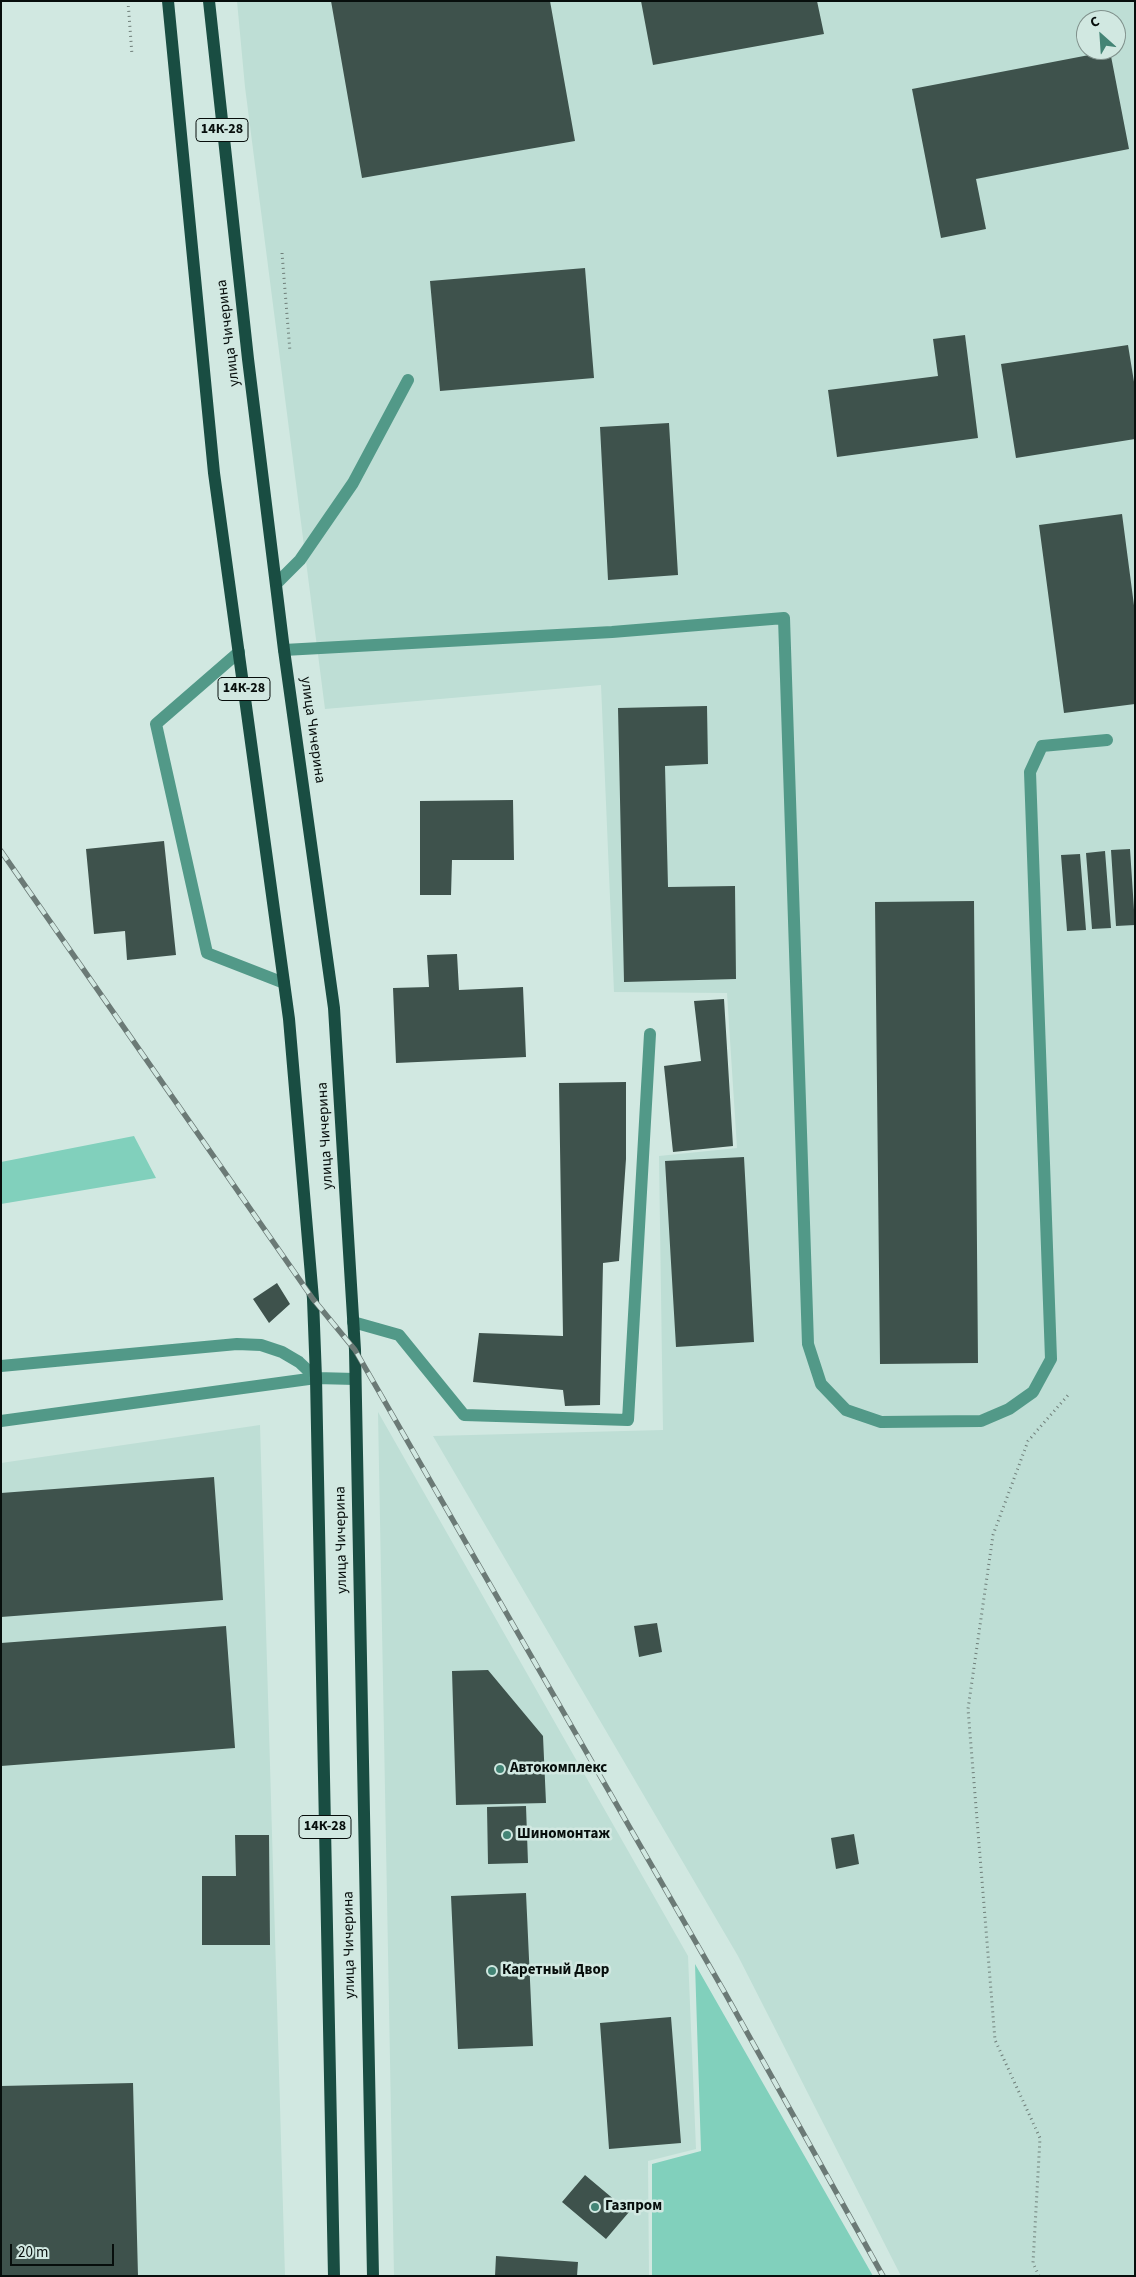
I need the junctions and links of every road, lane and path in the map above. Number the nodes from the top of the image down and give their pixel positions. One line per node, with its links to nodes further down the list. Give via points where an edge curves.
1 (128, 1): 4 (path)
2 (168, 1): 10 (main road, улица Чичерина / 14К-28, via 214,473)
3 (209, 1): 8 (main road, улица Чичерина / 14К-28)
4 (132, 55)
5 (282, 254): 6 (path)
6 (290, 352)
7 (408, 380): 8 (lane, via 353,483 300,560)
8 (276, 584): 9 (main road, улица Чичерина / 14К-28)
9 (284, 650): 11 (lane, via 612,632 784,618 808,1344 821,1384 846,1410 881,1422 981,1421 1010,1409 1033,1392 1051,1359 1030,772 1042,746); 14 (main road, улица Чичерина / 14К-28, via 334,1008)
10 (239, 652): 12 (main road, улица Чичерина / 14К-28); 12 (lane, via 156,724 207,953)
11 (1107, 740)
12 (284, 983): 16 (main road, улица Чичерина / 14К-28, via 312,1289)
13 (650, 1034): 14 (lane, via 628,1420 464,1415 399,1335)
14 (353, 1322): 17 (main road, улица Чичерина / 14К-28)
15 (1, 1366): 16 (lane, via 237,1344 282,1352)
16 (316, 1378): 17 (lane); 19 (lane); 20 (main road, улица Чичерина / 14К-28)
17 (355, 1379): 21 (main road, улица Чичерина / 14К-28)
18 (1069, 1394): 22 (path, via 1028,1441 993,1534 968,1709 995,2040 1040,2138 1033,2264)
19 (1, 1421)
20 (334, 2276)
21 (373, 2276)
22 (1039, 2276)

